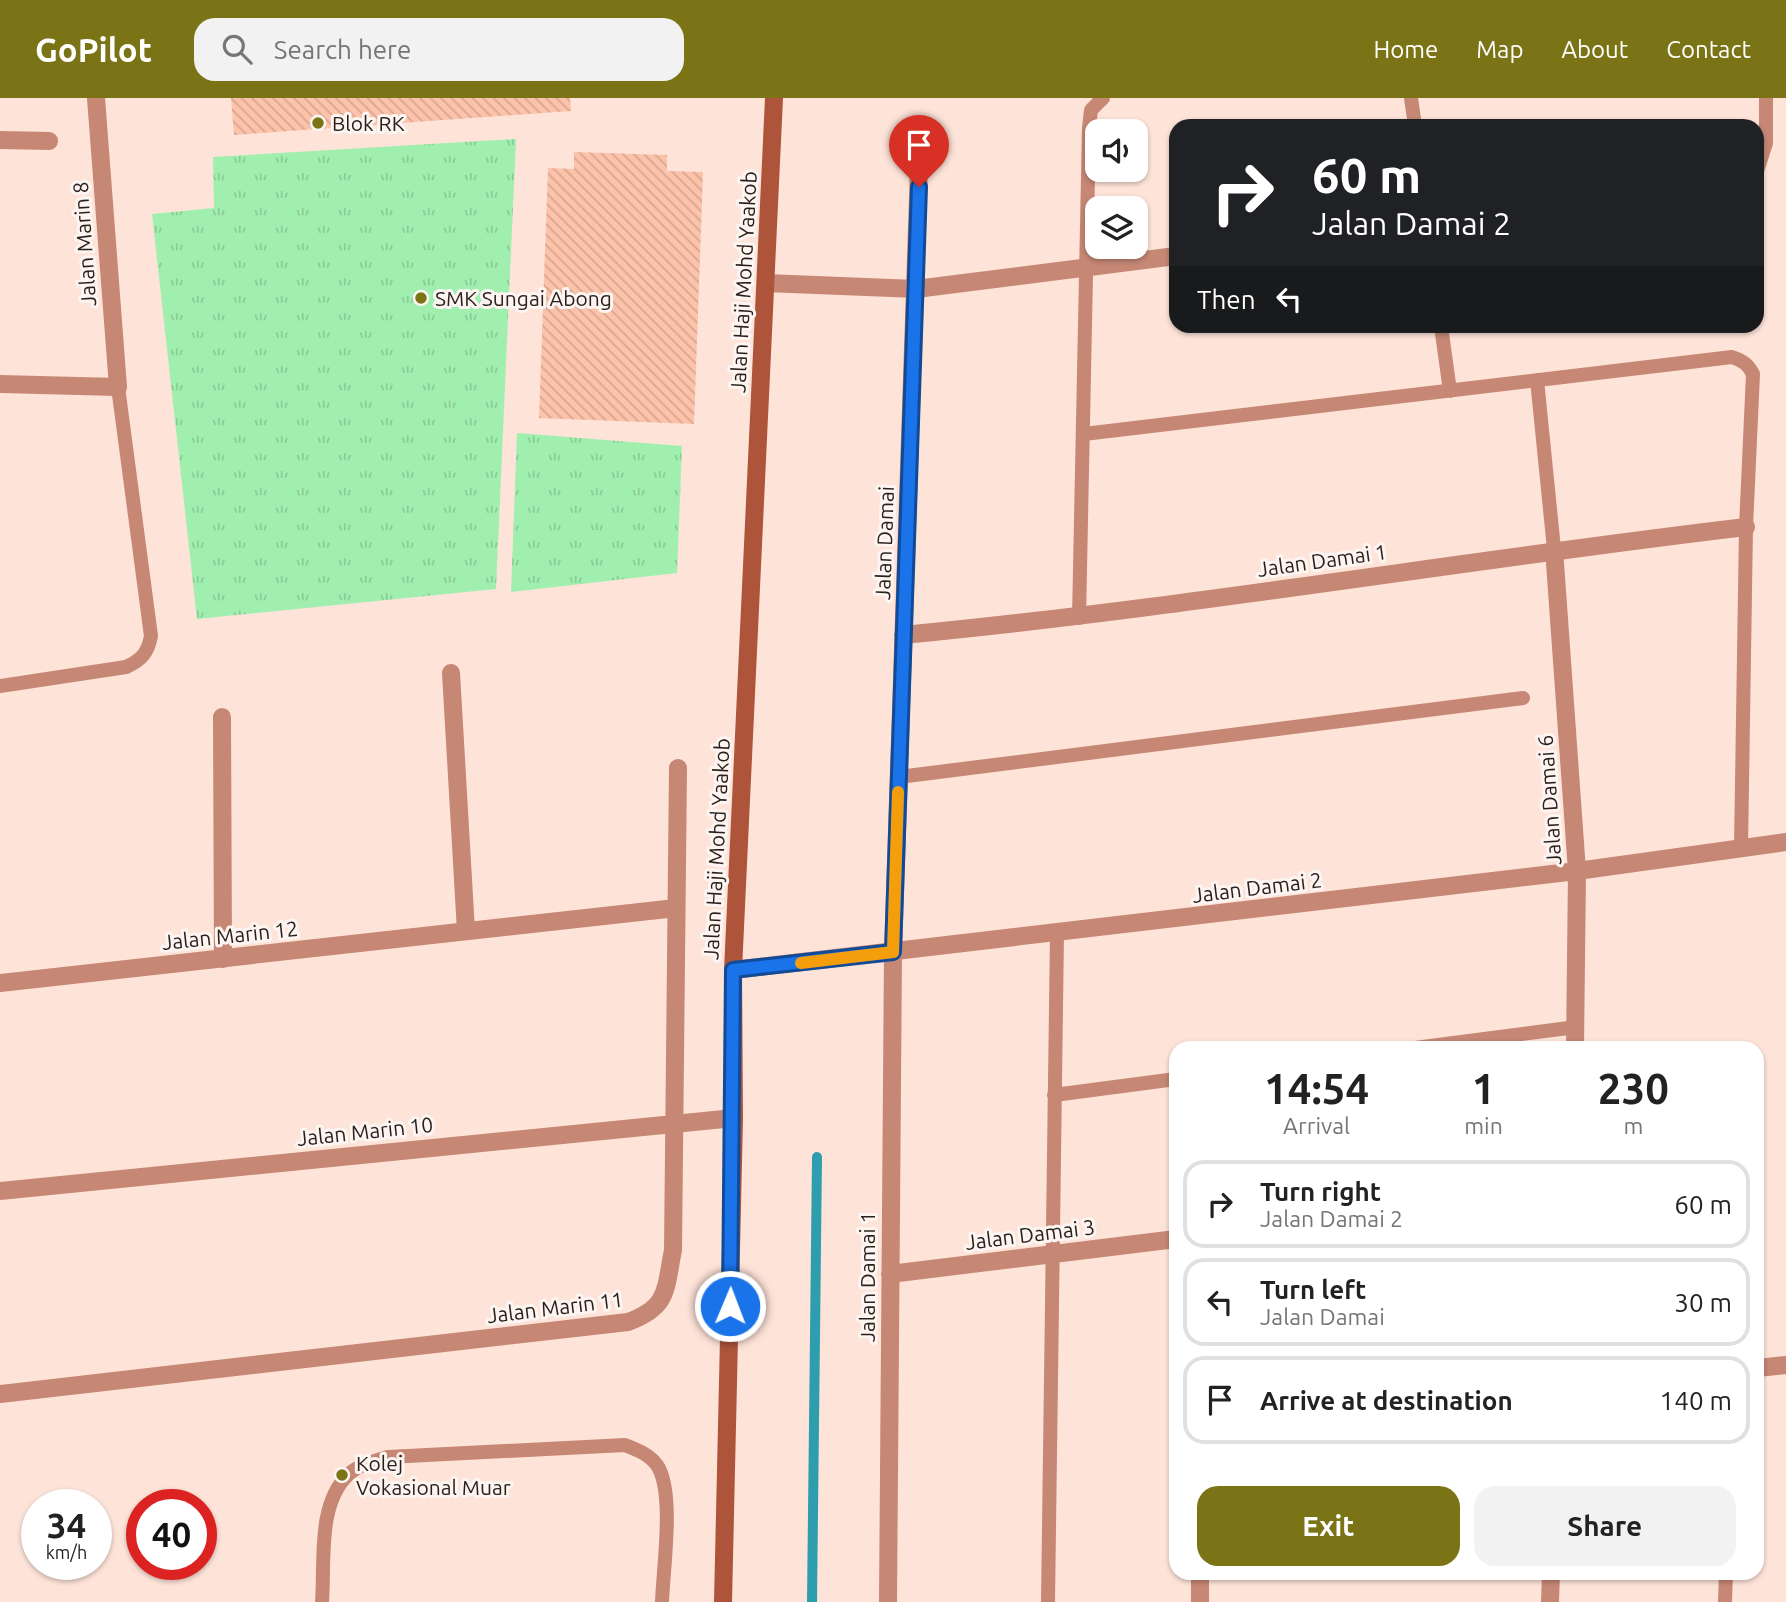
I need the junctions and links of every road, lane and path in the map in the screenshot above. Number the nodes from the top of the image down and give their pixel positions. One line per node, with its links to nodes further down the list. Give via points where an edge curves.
1 (96, 98): 18 (street, Jalan Marin 8)
2 (774, 98): 13 (street, Jalan Haji Mohd Yaakob)
3 (1103, 98): 12 (lane, via 1091,110 1089,128)
4 (1411, 98): 6 (lane)
5 (1766, 98): 10 (lane)
6 (1414, 119)
7 (920, 136): 14 (street, Jalan Damai)
8 (0, 140): 9 (street)
9 (49, 141)
10 (1764, 149)
11 (1169, 257): 12 (street)
12 (1088, 267): 14 (street); 20 (lane)
13 (766, 283): 14 (street); 39 (street, Jalan Haji Mohd Yaakob)
14 (916, 289): 24 (street, Jalan Damai)
15 (1442, 333): 19 (lane)
16 (1537, 380): 19 (lane); 21 (lane, via 1732,357 1748,365 1753,374); 22 (lane)
17 (0, 384): 18 (street)
18 (118, 387): 26 (lane, via 149,645 138,662 126,667)
19 (1450, 391): 20 (lane)
20 (1084, 434): 23 (lane)
21 (1746, 527): 22 (street, Jalan Damai 1); 32 (lane)
22 (1554, 550): 23 (street, Jalan Damai 1); 33 (street, Jalan Damai 6)
23 (1079, 618): 24 (street, Jalan Damai 1)
24 (904, 635): 30 (street, Jalan Damai)
25 (451, 673): 35 (street)
26 (0, 685)
27 (1523, 698): 30 (lane)
28 (222, 717): 38 (street)
29 (678, 768): 34 (street, Jalan Marin 11)
30 (899, 777): 37 (street, Jalan Damai)
31 (1786, 842): 32 (street, Jalan Damai 2)
32 (1741, 848): 33 (street, Jalan Damai 2)
33 (1577, 872): 36 (street, Jalan Damai 2); 41 (street, Jalan Damai 6)
34 (676, 908): 35 (street, Jalan Marin 12); 47 (street, Jalan Marin 11)
35 (466, 931): 38 (street, Jalan Marin 12)
36 (1057, 933): 37 (street, Jalan Damai 2); 45 (lane)
37 (893, 952): 39 (street, Jalan Damai 2); 51 (street, Jalan Damai 1)
38 (223, 959): 40 (street, Jalan Marin 12)
39 (733, 970): 46 (street, Jalan Haji Mohd Yaakob)
40 (0, 984)
41 (1576, 1027): 42 (lane); 43 (street, Jalan Damai 6)
42 (1469, 1041)
43 (1575, 1041)
44 (1169, 1080): 45 (lane)
45 (1054, 1095): 50 (lane)
46 (734, 1118): 47 (street, Jalan Marin 10); 60 (street, Jalan Haji Mohd Yaakob)
47 (672, 1124): 48 (street, Jalan Marin 10); 54 (street, Jalan Marin 11, via 673,1250 664,1294 650,1314 628,1322)
48 (0, 1191)
49 (1169, 1240): 50 (street, Jalan Damai 3)
50 (1052, 1254): 51 (street, Jalan Damai 3); 62 (lane)
51 (890, 1274): 61 (street, Jalan Damai 1)
52 (1786, 1365): 53 (street)
53 (1764, 1367)
54 (0, 1394)
55 (1200, 1580): 63 (street)
56 (1551, 1580): 64 (street)
57 (1726, 1580): 65 (lane)
58 (322, 1602): 59 (lane, via 328,1510 335,1489 365,1464 388,1457 625,1444 658,1467 666,1496)
59 (662, 1602)
60 (723, 1602)
61 (888, 1602)
62 (1048, 1602)
63 (1200, 1602)
64 (1550, 1602)
65 (1725, 1602)

